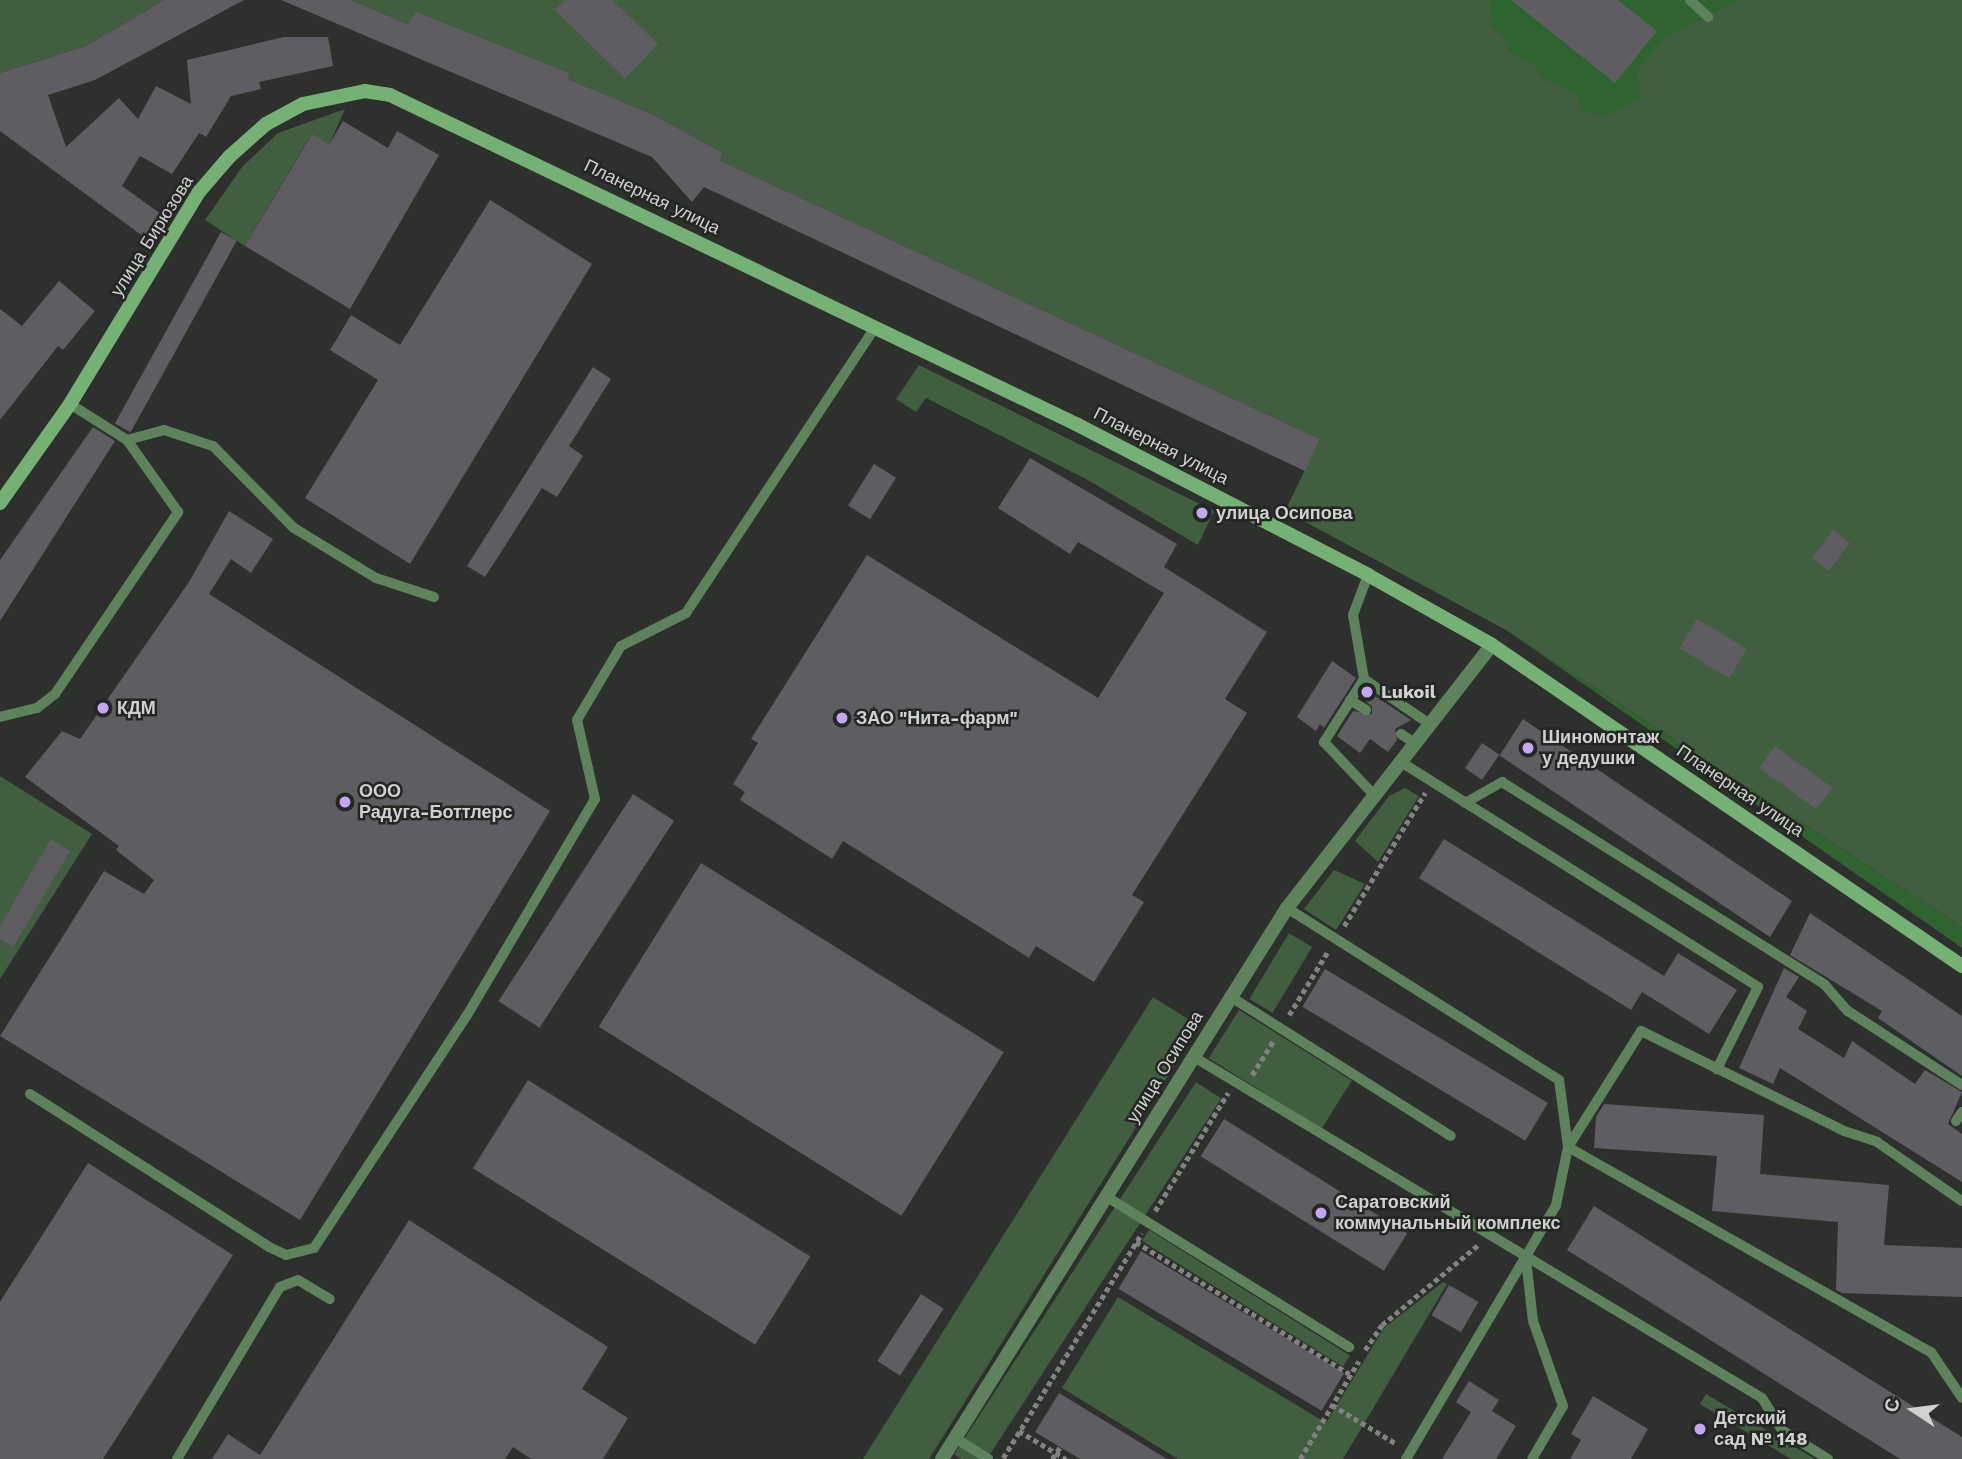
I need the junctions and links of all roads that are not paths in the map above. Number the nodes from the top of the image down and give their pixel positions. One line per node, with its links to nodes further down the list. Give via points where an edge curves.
1 (1690, 0): 2 (lane)
2 (1708, 17)
3 (446, 118): 4 (main road, Планерная улица); 5 (main road, улица Бирюзова, via 365,91 303,104 266,124 199,192)
4 (876, 327): 8 (main road, Планерная улица); 27 (lane, via 686,613 621,646 577,720 596,799 466,1017 314,1248 286,1255 269,1247)
5 (70, 404): 6 (lane); 7 (main road, улица Бирюзова)
6 (127, 440): 9 (lane, via 164,430 213,446 294,528 376,578); 14 (lane, via 178,512 55,694 37,708)
7 (0, 503)
8 (1368, 575): 10 (main road, Планерная улица); 11 (lane, via 1353,615)
9 (434, 597)
10 (1493, 645): 15 (street, улица Осипова); 22 (main road, Планерная улица)
11 (1364, 679): 12 (lane); 15 (lane)
12 (1350, 699): 13 (lane); 19 (lane, via 1324,742)
13 (1366, 710)
14 (0, 717)
15 (1431, 725): 17 (street, улица Осипова)
16 (1401, 734): 17 (lane)
17 (1416, 744): 18 (street, улица Осипова)
18 (1401, 762): 19 (street, улица Осипова); 20 (lane)
19 (1373, 794): 21 (street, улица Осипова)
20 (1465, 803): 25 (lane, via 1758,987); 26 (lane, via 1502,782 1825,985 1848,1011)
21 (1287, 908): 23 (street, улица Осипова); 29 (lane, via 1559,1080)
22 (1962, 966)
23 (1231, 997): 24 (street, улица Осипова); 28 (lane)
24 (1194, 1057): 30 (street, улица Осипова); 32 (lane)
25 (1717, 1069): 29 (lane, via 1642,1031); 31 (lane, via 1844,1131 1877,1142)
26 (1962, 1085)
27 (30, 1094)
28 (1451, 1136)
29 (1568, 1147): 32 (lane, via 1556,1205); 35 (lane, via 1931,1352)
30 (1107, 1197): 34 (lane); 36 (street, улица Осипова)
31 (1962, 1201)
32 (1526, 1258): 37 (lane); 41 (lane, via 1533,1321 1563,1406); 42 (lane, via 1762,1398 1783,1431)
33 (330, 1299): 38 (lane, via 298,1280 280,1287)
34 (1349, 1347)
35 (1960, 1392)
36 (955, 1438): 39 (street, улица Осипова); 40 (lane)
37 (1408, 1455)
38 (177, 1459)
39 (942, 1459)
40 (988, 1459)
41 (1532, 1459)
42 (1828, 1459)

